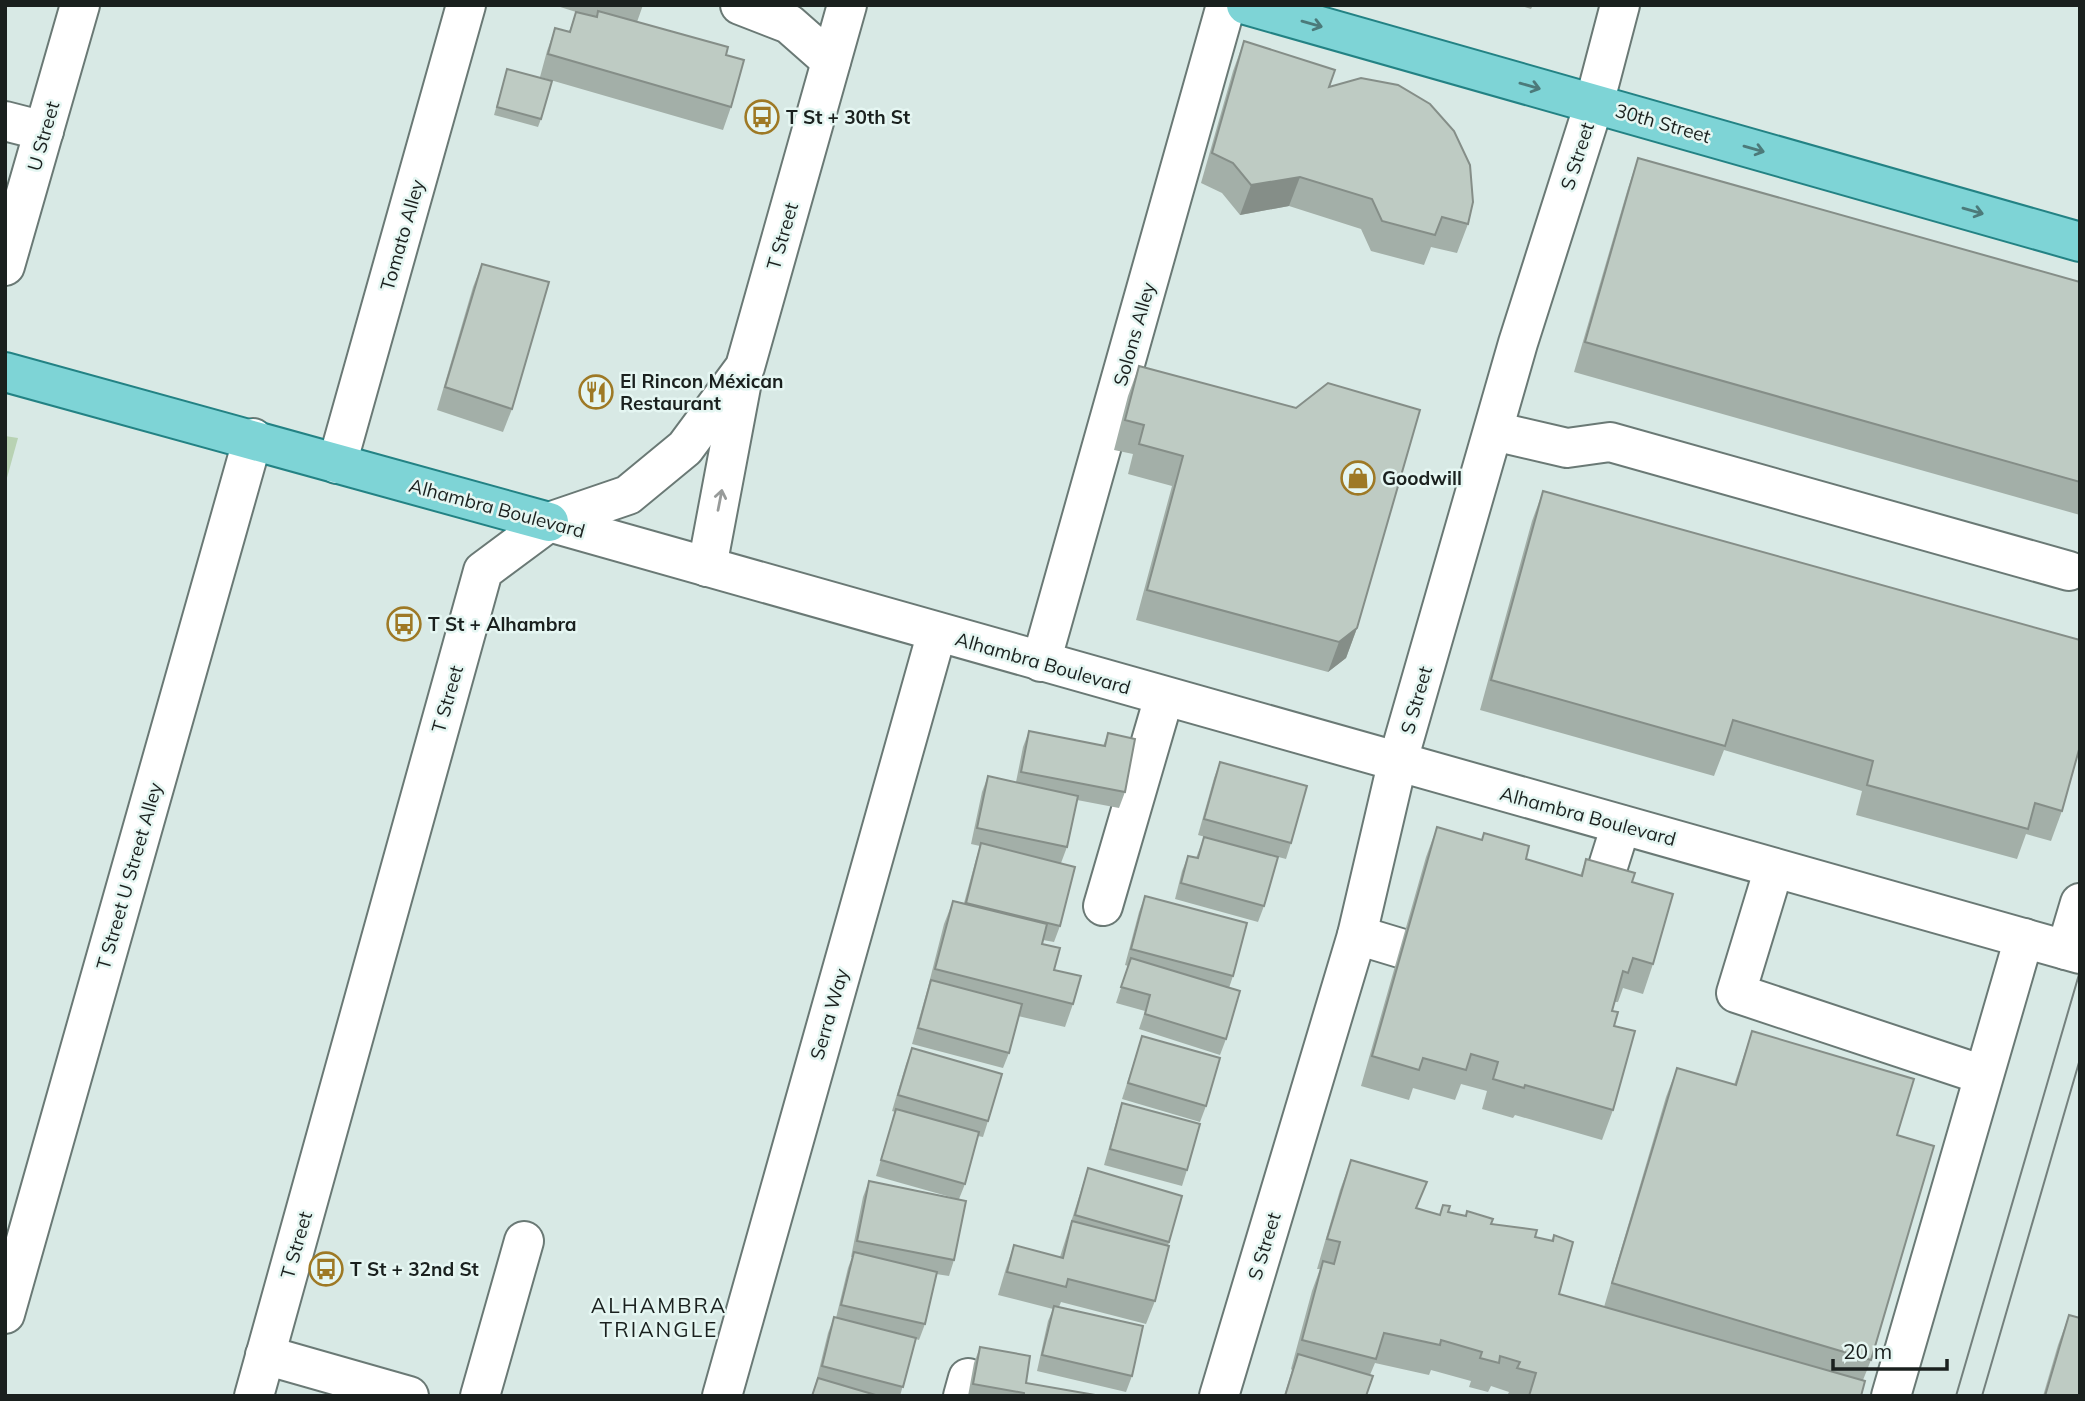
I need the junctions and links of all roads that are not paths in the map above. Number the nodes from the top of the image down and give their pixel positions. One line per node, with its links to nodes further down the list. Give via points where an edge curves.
1 (80, 5): 11 (street, U Street)
2 (467, 5): 18 (street, Tomato Alley)
3 (740, 5): 8 (street, via 789,24)
4 (847, 5): 8 (street, T Street)
5 (1226, 5): 23 (street, Solons Alley)
6 (1246, 5): 9 (main road, 30th Street, one-way to 9)
7 (1620, 5): 9 (street, S Street)
8 (831, 61): 14 (street, T Street)
9 (1594, 104): 12 (main road, 30th Street, one-way to 12); 16 (street, S Street)
10 (5, 121): 11 (street)
11 (44, 131): 13 (street, U Street)
12 (2080, 242)
13 (5, 266)
14 (745, 367): 19 (street, T Street, via 685,448 628,495); 20 (street, one-way to 14)
15 (5, 372): 17 (main road, Alhambra Boulevard)
16 (1494, 430): 21 (street, via 1567,448 1611,442); 25 (street, S Street)
17 (253, 438): 18 (main road, Alhambra Boulevard); 37 (street, T Street U Street Alley)
18 (337, 464): 19 (main road, Alhambra Boulevard)
19 (549, 522): 20 (street, Alhambra Boulevard); 38 (street, T Street, via 483,571)
20 (707, 567): 22 (street, Alhambra Boulevard)
21 (2069, 571)
22 (937, 632): 23 (street, Alhambra Boulevard); 42 (street, Serra Way)
23 (1041, 662): 24 (street, Alhambra Boulevard)
24 (1164, 697): 25 (street, Alhambra Boulevard); 30 (street)
25 (1397, 764): 26 (street, Alhambra Boulevard); 31 (street, S Street)
26 (1621, 825): 27 (street, Alhambra Boulevard); 28 (street)
27 (1774, 868): 32 (street, Alhambra Boulevard); 35 (street, via 1736,993)
28 (1599, 895)
29 (2080, 903): 34 (street)
30 (1103, 906)
31 (1357, 935): 33 (street); 43 (street, S Street)
32 (2024, 938): 34 (street, Alhambra Boulevard); 35 (street)
33 (1400, 948)
34 (2073, 952)
35 (1983, 1075): 44 (street)
36 (524, 1241): 41 (street)
37 (5, 1314)
38 (265, 1355): 39 (street, T Street); 40 (street)
39 (254, 1396)
40 (409, 1396)
41 (480, 1396)
42 (722, 1396)
43 (1219, 1396)
44 (1891, 1396)

